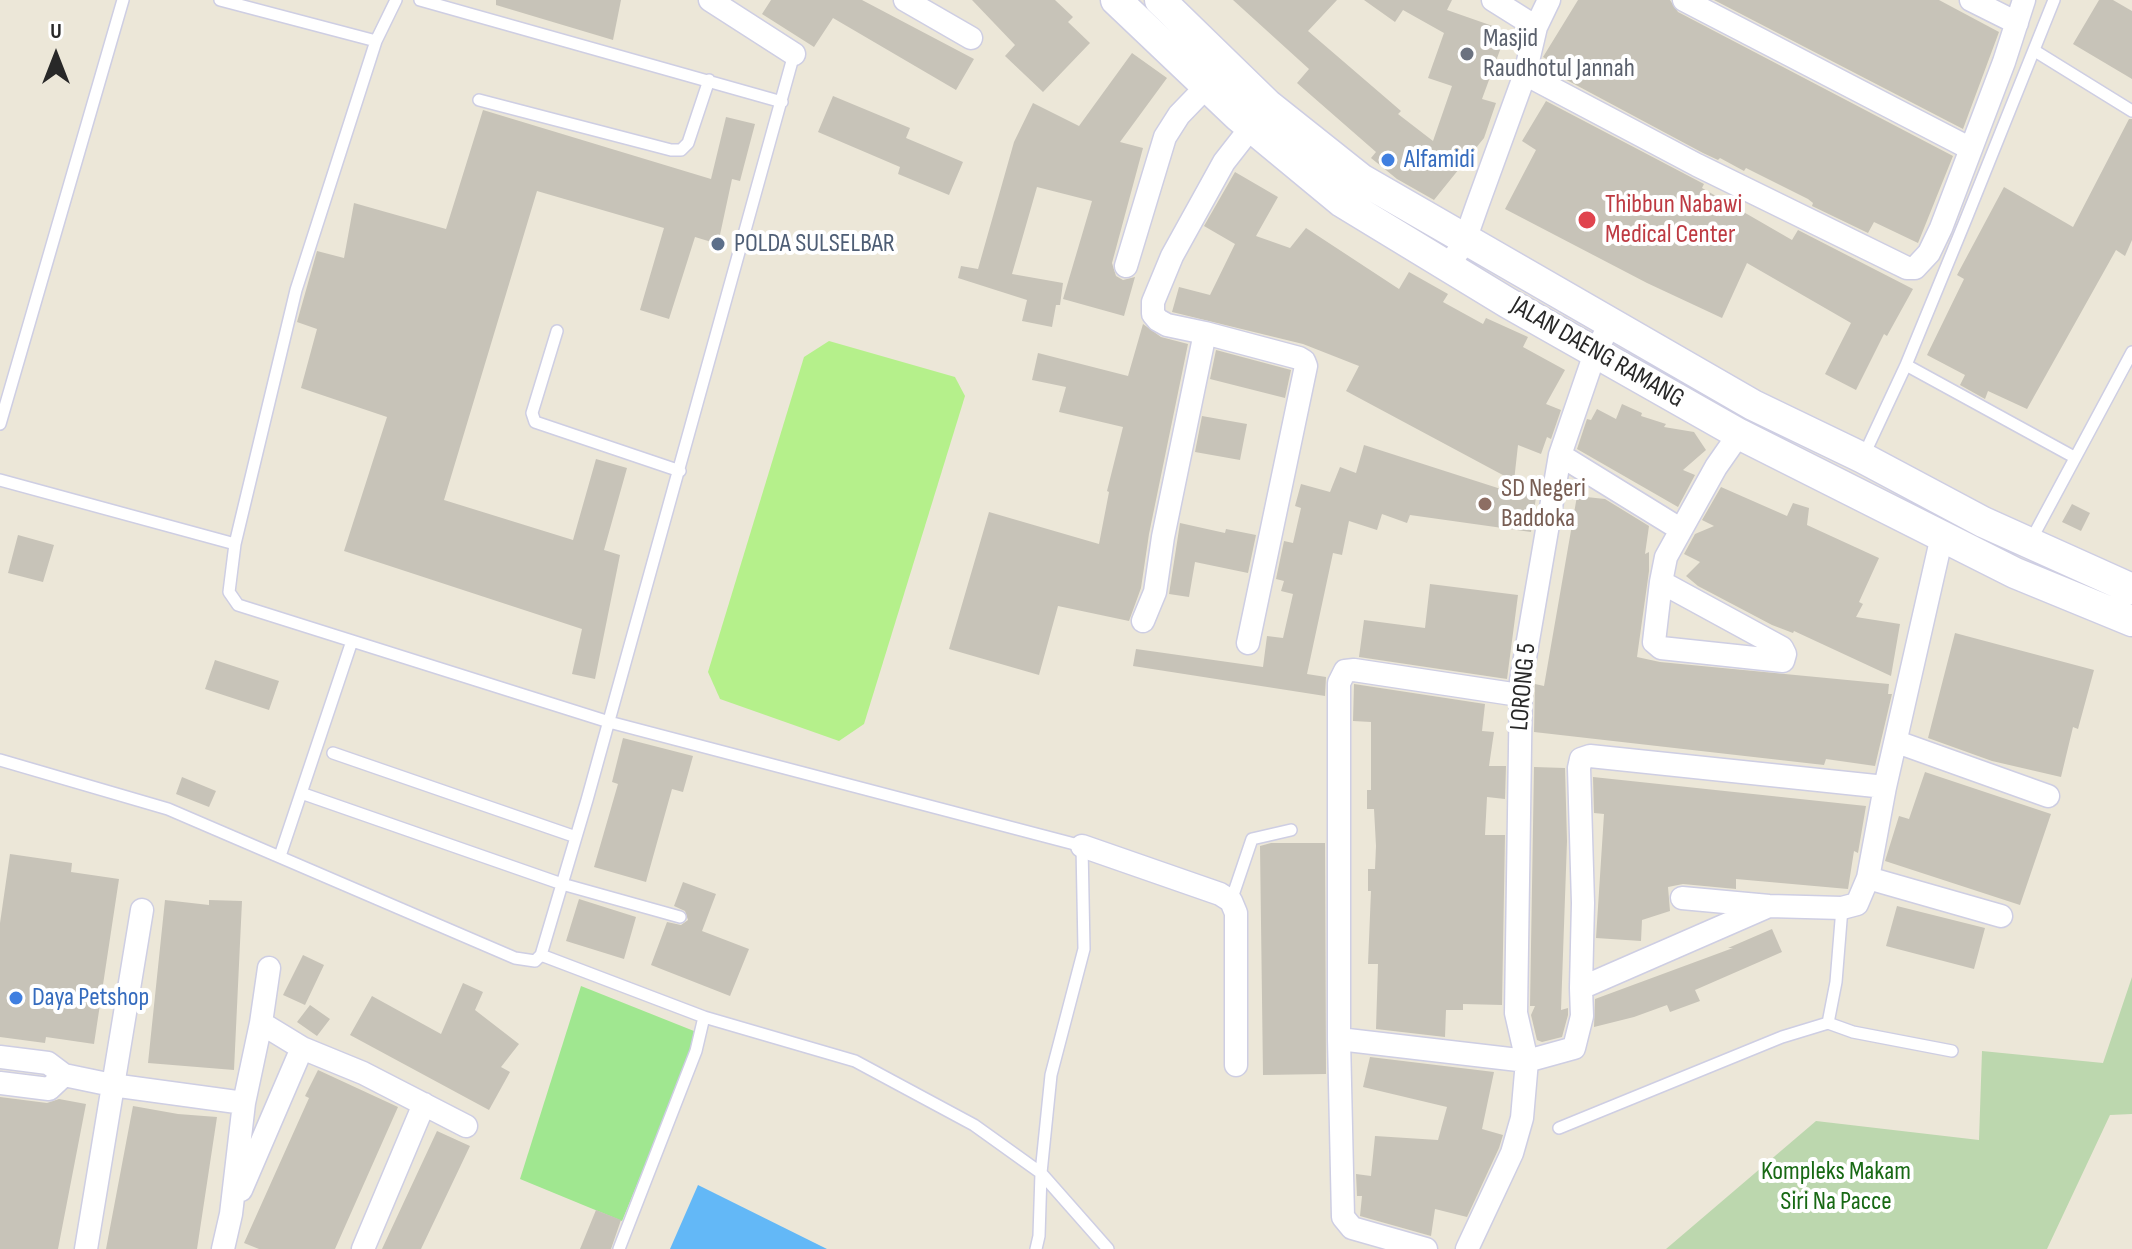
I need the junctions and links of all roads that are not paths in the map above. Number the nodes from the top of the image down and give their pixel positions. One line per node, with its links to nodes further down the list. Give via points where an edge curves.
1 (123, 0): 38 (lane)
2 (220, 0): 18 (lane)
3 (396, 0): 18 (lane)
4 (420, 0): 22 (lane)
5 (710, 0): 20 (street)
6 (905, 0): 17 (street)
7 (1116, 0): 23 (main road, JALAN DAENG RAMANG)
8 (1160, 0): 27 (main road, JALAN DAENG RAMANG)
9 (1493, 0): 16 (street)
10 (1549, 0): 16 (street)
11 (1684, 0): 28 (street)
12 (1971, 0): 15 (street)
13 (2024, 0): 15 (street)
14 (2054, 0): 19 (lane)
15 (2017, 23): 28 (street)
16 (1536, 27): 21 (street)
17 (971, 38)
18 (376, 41): 49 (lane, via 296,290)
19 (2035, 51): 26 (lane); 37 (lane)
20 (794, 54): 25 (lane)
21 (1525, 74): 28 (street, via 1907,268 1921,265 1929,253); 29 (street)
22 (709, 80): 24 (lane, via 681,150); 25 (lane)
23 (1207, 86): 27 (main road, JALAN DAENG RAMANG); 30 (street, via 1165,137)
24 (479, 100)
25 (782, 102): 43 (lane)
26 (2132, 111)
27 (1260, 116): 29 (main road, JALAN DAENG RAMANG); 31 (main road, JALAN DAENG RAMANG, via 1342,202); 34 (street, via 1224,162 1153,302 1158,320)
28 (1971, 149)
29 (1465, 240): 31 (street); 32 (main road, JALAN DAENG RAMANG)
30 (1126, 266)
31 (1449, 266): 36 (main road, JALAN DAENG RAMANG)
32 (1610, 324): 36 (street, LORONG 5); 42 (main road, JALAN DAENG RAMANG, via 1753,405)
33 (557, 331): 43 (lane, via 532,413 535,422)
34 (1205, 333): 53 (street, via 1155,592); 56 (street, via 1299,358 1306,366)
35 (2132, 352): 41 (lane)
36 (1595, 353): 39 (main road, JALAN DAENG RAMANG); 40 (street, LORONG 5)
37 (1906, 365): 41 (lane); 42 (lane)
38 (0, 424)
39 (1739, 434): 45 (main road, JALAN DAENG RAMANG); 46 (street)
40 (1560, 455): 46 (street); 57 (street, LORONG 5)
41 (2074, 457): 48 (lane)
42 (1863, 458): 45 (street); 48 (main road, JALAN DAENG RAMANG)
43 (680, 471): 58 (lane)
44 (0, 480): 49 (lane)
45 (1847, 489): 47 (main road, JALAN DAENG RAMANG)
46 (1680, 529): 51 (street)
47 (1942, 536): 50 (main road, JALAN DAENG RAMANG); 59 (street)
48 (2030, 543): 50 (street); 52 (main road, JALAN DAENG RAMANG)
49 (235, 544): 55 (lane, via 229,592 238,605)
50 (2015, 573): 54 (main road, JALAN DAENG RAMANG)
51 (1661, 582): 51 (street, via 1654,642 1658,647 1784,659 1782,648)
52 (2132, 589)
53 (1143, 621)
54 (2132, 621)
55 (352, 641): 58 (lane); 63 (lane)
56 (1248, 643)
57 (1519, 695): 84 (street, via 1354,670 1341,676); 88 (street, LORONG 5, via 1516,1013)
58 (609, 722): 66 (lane); 67 (lane)
59 (1897, 742): 62 (street); 64 (street)
60 (333, 753): 66 (lane)
61 (0, 760): 68 (lane, via 168,809)
62 (1885, 787): 69 (street); 80 (street, via 1581,759)
63 (301, 793): 68 (lane); 70 (lane)
64 (2048, 796)
65 (1291, 830): 72 (lane, via 1252,839)
66 (576, 837): 70 (lane)
67 (1082, 846): 72 (street); 97 (lane, via 1084,949 1051,1075)
68 (280, 856): 78 (lane, via 515,958 535,961)
69 (1868, 878): 74 (street, via 1857,904); 76 (street)
70 (562, 884): 77 (lane); 78 (lane)
71 (1682, 898): 73 (street)
72 (1231, 901): 89 (street, via 1236,913)
73 (1769, 906): 74 (street); 80 (street)
74 (1842, 908): 83 (lane)
75 (142, 910): 92 (street)
76 (2001, 916)
77 (680, 917)
78 (541, 955): 81 (lane)
79 (269, 968): 82 (street)
80 (1581, 988): 88 (street, via 1582,1016 1574,1048)
81 (704, 1017): 97 (lane, via 855,1061 974,1125); 102 (lane, via 696,1051)
82 (261, 1023): 85 (street); 93 (street)
83 (1828, 1023): 86 (lane); 96 (lane)
84 (1339, 1039): 88 (street); 105 (street, via 1343,1217 1352,1228)
85 (302, 1048): 94 (street); 98 (street)
86 (1952, 1051)
87 (0, 1057): 90 (street, via 48,1063)
88 (1527, 1061): 106 (street, LORONG 5, via 1522,1118 1512,1153)
89 (1236, 1065)
90 (64, 1075): 91 (street, via 49,1089); 92 (street)
91 (0, 1083)
92 (112, 1085): 93 (street); 99 (street)
93 (244, 1103): 98 (street)
94 (424, 1104): 95 (street); 101 (street)
95 (466, 1126)
96 (1559, 1128)
97 (1041, 1173): 103 (lane); 104 (lane)
98 (231, 1214): 100 (street)
99 (86, 1249)
100 (223, 1249)
101 (363, 1249)
102 (619, 1249)
103 (1036, 1249)
104 (1108, 1249)
105 (1426, 1249)
106 (1467, 1249)

